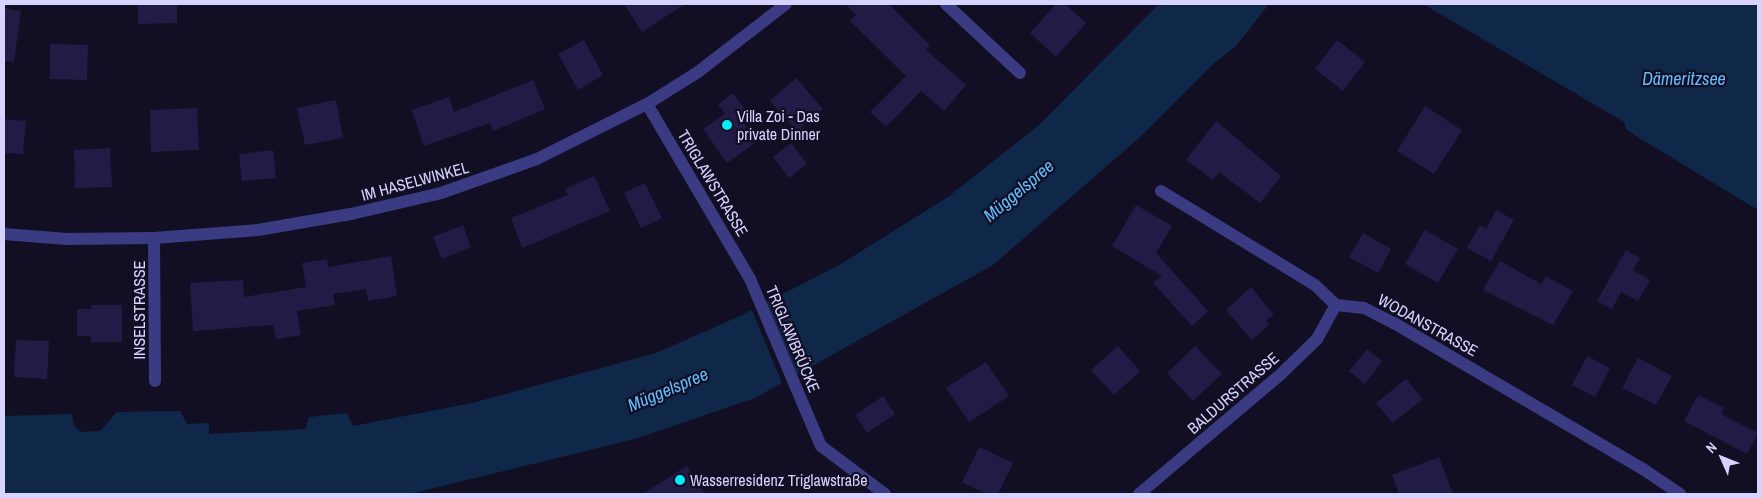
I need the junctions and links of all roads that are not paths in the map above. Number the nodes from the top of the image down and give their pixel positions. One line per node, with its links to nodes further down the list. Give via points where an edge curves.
1 (786, 4): 4 (street, IM HASELWINKEL, via 698,72)
2 (946, 4): 3 (street)
3 (1020, 73)
4 (647, 104): 7 (street, IM HASELWINKEL, via 537,159 441,193 351,214 258,230); 8 (street, TRIGLAWSTRASSE)
5 (1161, 191): 9 (street, via 1315,285)
6 (4, 234): 7 (street, IM HASELWINKEL, via 67,239)
7 (154, 238): 10 (street, INSELSTRASSE)
8 (750, 279): 11 (street, TRIGLAWBRÜCKE, via 821,446)
9 (1336, 305): 12 (street, BALDURSTRASSE, via 1317,338 1282,373); 13 (street, WODANSTRASSE, via 1364,308 1394,323)
10 (155, 381)
11 (885, 494)
12 (1139, 494)
13 (1680, 494)

